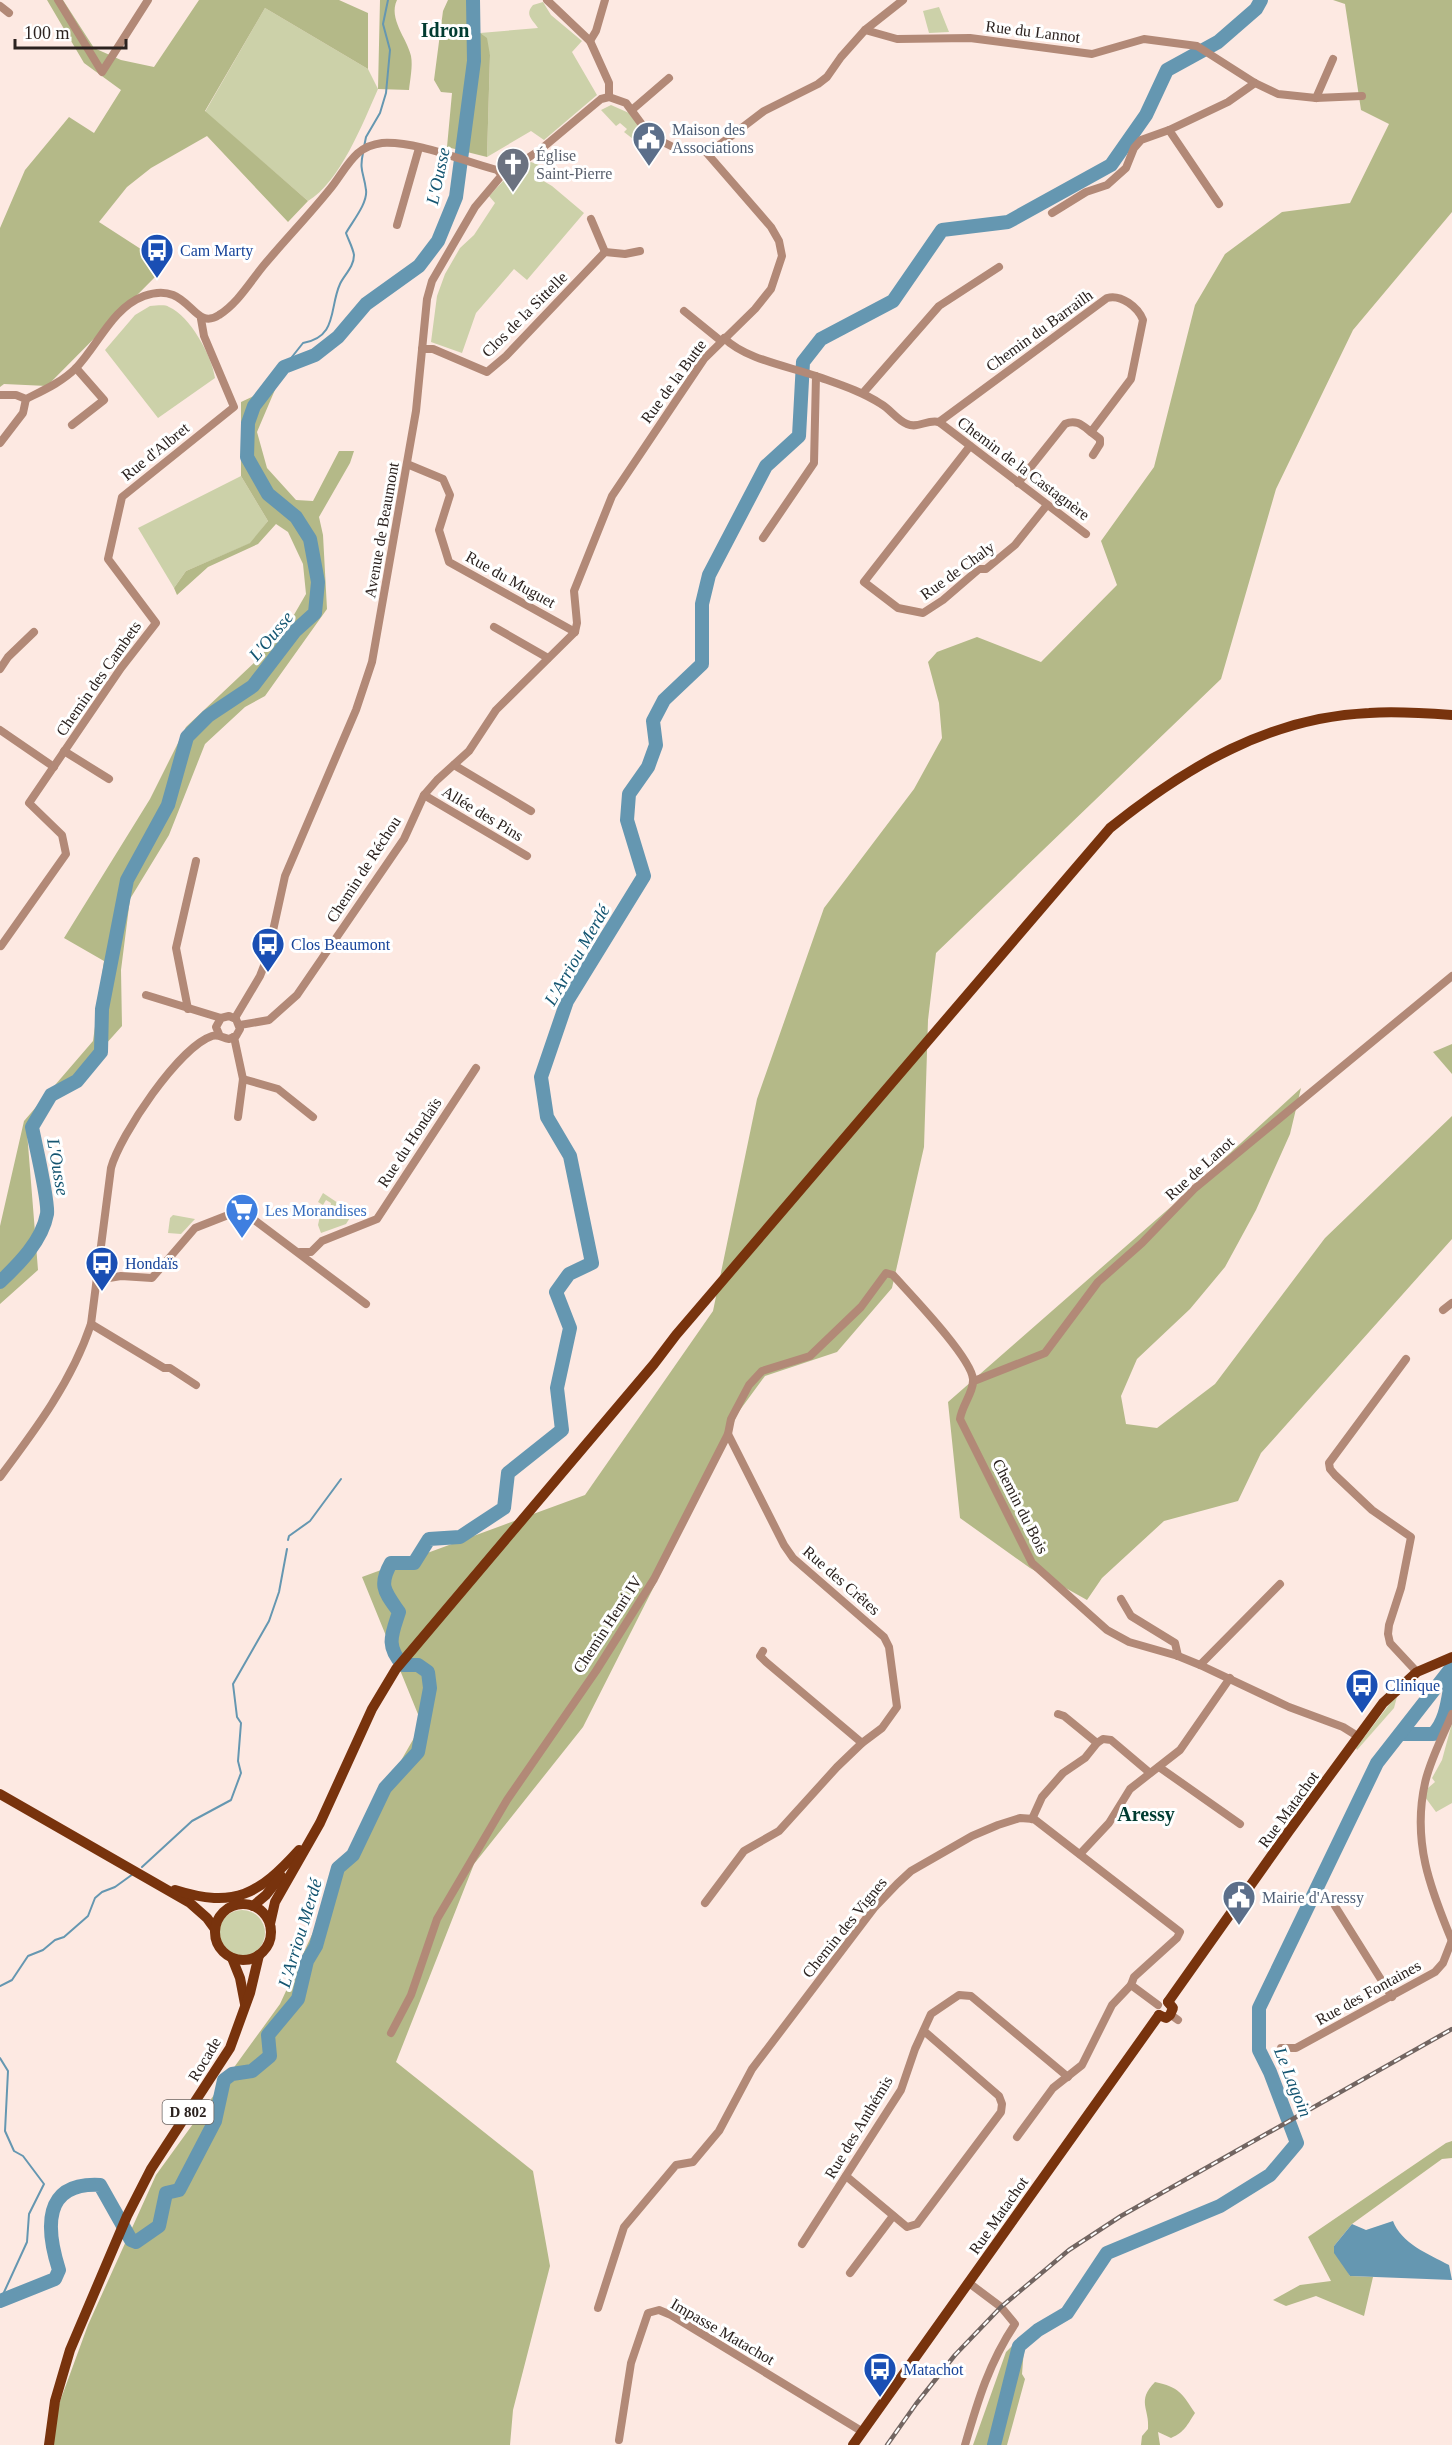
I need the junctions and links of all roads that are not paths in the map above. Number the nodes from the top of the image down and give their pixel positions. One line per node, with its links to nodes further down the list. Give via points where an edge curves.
1 (58, 0): 2 (street, via 102,72)
2 (148, 0)
3 (547, 0): 9 (street)
4 (605, 0): 9 (street)
5 (903, 0): 8 (street)
6 (0, 6): 7 (street)
7 (9, 13)
8 (865, 30): 12 (street, Rue du Lannot, via 897,39 970,38 1092,54 1144,39 1197,46); 19 (street, via 818,84 764,111)
9 (590, 40): 14 (street, via 609,83)
10 (1333, 59): 15 (street)
11 (669, 78): 16 (street)
12 (1255, 83): 15 (street, Rue du Lannot, via 1278,94); 17 (street, via 1228,102)
13 (1362, 96): 15 (street, Rue du Lannot)
14 (609, 97): 16 (street); 20 (street, Avenue de Beaumont, via 601,99 540,150)
15 (1316, 98)
16 (633, 109): 19 (street, via 643,126 661,141 686,152)
17 (1169, 130): 21 (street); 22 (street, via 1142,140 1126,168 1107,185 1086,192)
18 (419, 148): 20 (street, via 497,170); 24 (street); 29 (street, via 401,144 371,146 359,152 239,297 219,315)
19 (705, 152): 30 (street, Rue de la Butte, via 771,227 782,256 771,289)
20 (502, 175): 31 (street, Avenue de Beaumont, via 475,207 432,281)
21 (1219, 204)
22 (1052, 213)
23 (591, 219): 26 (street)
24 (397, 225)
25 (640, 251): 26 (street, via 625,255)
26 (605, 252): 31 (street, Clos de la Sittelle, via 487,372 433,349)
27 (999, 267): 34 (street, via 939,306)
28 (684, 311): 30 (street, Chemin de la Castagnère)
29 (201, 319): 32 (street, via 172,293 143,296 112,320); 48 (street, Rue d'Albret, via 204,336 234,407 122,497 108,559)
30 (722, 340): 33 (street, Chemin de la Castagnère, via 755,357); 50 (street, Rue de la Butte, via 704,359 612,496 574,591)
31 (422, 349): 43 (street, Avenue de Beaumont)
32 (76, 368): 36 (street, via 58,383); 38 (street, via 104,400)
33 (814, 375): 34 (street, Chemin de la Castagnère); 47 (street, via 814,463)
34 (863, 393): 37 (street, Chemin de la Castagnère, via 909,425)
35 (0, 395): 36 (street)
36 (26, 399): 40 (street, via 23,413)
37 (939, 422): 39 (street, Chemin du Barrailh, via 1114,296 1140,313 1141,332 1131,379); 41 (street, Chemin de la Castagnère)
38 (72, 425)
39 (1091, 432): 42 (street, via 1100,439); 44 (street, via 1077,422 1065,424)
40 (0, 442)
41 (970, 446): 44 (street, Chemin de la Castagnère); 45 (street, Rue de Chaly, via 864,582 898,608 923,612 1015,545)
42 (1093, 455)
43 (407, 464): 50 (street, Rue du Muguet, via 443,479 450,495 439,530 449,562); 69 (street, Avenue de Beaumont, via 372,662 356,710 285,876 267,958)
44 (1018, 483): 45 (street, Chemin de la Castagnère)
45 (1047, 505): 46 (street, Chemin de la Castagnère)
46 (1086, 534)
47 (764, 538)
48 (156, 623): 56 (street, Chemin des Cambets)
49 (494, 627): 52 (street)
50 (576, 628): 52 (street, Chemin de Réchou)
51 (34, 632): 53 (street)
52 (548, 658): 57 (street, Chemin de Réchou, via 496,710 469,751)
53 (0, 669)
54 (1452, 717): 103 (main road, via 1368,712 1265,733 1219,753 1141,803 407,1655 372,1709)
55 (0, 730): 58 (street)
56 (64, 751): 58 (street, Chemin des Cambets); 59 (street, Chemin des Cambets)
57 (454, 765): 60 (street, Chemin de Réchou); 61 (street)
58 (54, 767): 64 (street, Chemin des Cambets, via 29,802 62,835 66,854)
59 (109, 779)
60 (424, 795): 62 (street, Allée des Pins); 69 (street, Chemin de Réchou, via 404,839 297,995 270,1020)
61 (531, 811)
62 (527, 856)
63 (196, 861): 67 (street, via 176,948)
64 (1, 946)
65 (1452, 976): 83 (street, Rue de Lanot, via 1194,1189 1142,1244 1098,1282 1045,1353)
66 (146, 995): 67 (street)
67 (188, 1009): 68 (street)
68 (220, 1018): 69 (street, via 229,1016); 70 (street, via 216,1027)
69 (237, 1021): 71 (street, via 238,1033)
70 (219, 1034): 71 (street, via 225,1039); 77 (street, via 185,1055 164,1078 118,1149 111,1168)
71 (234, 1038): 73 (street)
72 (476, 1068): 76 (street, Rue du Hondaïs, via 376,1219 322,1241 310,1252)
73 (243, 1079): 74 (street); 75 (street, via 278,1089)
74 (238, 1117)
75 (313, 1117)
76 (297, 1251): 77 (street, via 242,1210 195,1228 152,1278 121,1276); 79 (street)
77 (97, 1280): 81 (street)
78 (1452, 1303): 80 (street)
79 (366, 1305)
80 (1443, 1310)
81 (90, 1324): 84 (street); 86 (street, via 75,1365)
82 (1406, 1359): 93 (street, via 1329,1463 1372,1510 1411,1537 1388,1634 1390,1643)
83 (974, 1381): 85 (street, Chemin Henri IV, via 965,1359 893,1275 886,1273 861,1307 810,1356 762,1371 749,1385 731,1419); 90 (street, Chemin du Bois, via 960,1419 1032,1563 1107,1630 1130,1642)
84 (196, 1386)
85 (728, 1434): 98 (street, Rue des Crêtes, via 793,1558 884,1637 889,1647 897,1707 882,1728); 125 (street, Chemin Henri IV, via 654,1579 597,1671 507,1800 437,1919 411,1995)
86 (0, 1477)
87 (1280, 1584): 92 (street)
88 (1121, 1599): 90 (street, via 1131,1616 1175,1643)
89 (763, 1651): 98 (street, via 760,1656 766,1662)
90 (1178, 1656): 92 (street, Chemin du Bois)
91 (1452, 1657): 93 (main road, Rue Matachot)
92 (1200, 1665): 94 (street, Chemin du Bois)
93 (1417, 1672): 97 (main road, Rue Matachot, via 1383,1703)
94 (1230, 1678): 97 (street, Chemin du Bois); 100 (street, via 1180,1750)
95 (1058, 1714): 99 (street)
96 (1452, 1714): 116 (street, via 1425,1781 1421,1806 1421,1848 1430,1887)
97 (1359, 1737): 122 (main road, Rue Matachot)
98 (862, 1743): 110 (street, Rue des Crêtes, via 779,1832 744,1851)
99 (1097, 1743): 101 (street, via 1111,1740); 104 (street, via 1042,1797)
100 (1159, 1767): 101 (street); 105 (street)
101 (1150, 1773): 107 (street, via 1130,1789 1109,1823)
102 (0, 1794): 108 (main road)
103 (328, 1802): 106 (main road); 114 (main road, via 275,1902)
104 (1032, 1819): 107 (street); 134 (street, Chemin des Vignes, via 1009,1821 972,1836 911,1871 874,1908 752,2069 719,2131 693,2162 676,2165 624,2227)
105 (1240, 1824)
106 (298, 1850): 108 (main road, via 274,1877 240,1895 202,1897); 111 (main road, via 273,1887)
107 (1080, 1854): 119 (street, via 1179,1932 1134,1977)
108 (155, 1883): 109 (main road)
109 (190, 1903): 113 (main road); 115 (main road)
110 (705, 1903)
111 (253, 1906): 113 (main road, via 244,1904); 114 (main road)
112 (1335, 1906): 120 (street)
113 (226, 1910): 115 (main road)
114 (270, 1924): 117 (main road, via 270,1941)
115 (215, 1929): 118 (main road, via 217,1943)
116 (1452, 1940): 120 (street, Rue des Fontaines, via 1435,1972)
117 (260, 1955): 118 (main road); 121 (main road, D 802)
118 (232, 1958): 121 (main road)
119 (1131, 1985): 122 (street); 127 (street, via 1112,2005 1082,2065)
120 (1392, 1997): 126 (street, Rue des Fontaines, via 1296,2048)
121 (245, 2007): 137 (main road, Rocade / D 802, via 230,2048 151,2169 127,2216 70,2350 55,2401)
122 (1162, 2008): 123 (main road, via 1166,2018); 133 (main road, Rue Matachot)
123 (1175, 2017)
124 (924, 2031): 127 (street, Rue des Anthémis, via 931,2014 941,2006 959,1995 971,1996); 129 (street, Rue des Anthémis, via 901,2090); 130 (street, via 999,2096 1002,2107 917,2224 907,2227)
125 (391, 2033)
126 (1281, 2048)
127 (1068, 2077): 128 (street, via 1053,2088)
128 (1017, 2137)
129 (846, 2176): 130 (street); 131 (street, Rue des Anthémis)
130 (893, 2216): 132 (street)
131 (802, 2244)
132 (850, 2273)
133 (969, 2283): 135 (main road, Rue Matachot); 139 (street, via 1001,2307 1015,2324 998,2349 983,2383)
134 (598, 2308)
135 (862, 2432): 136 (street, Impasse Matachot, via 659,2310 648,2313 631,2362); 138 (main road, Rue Matachot)
136 (619, 2440)
137 (49, 2445)
138 (853, 2445)
139 (965, 2445)

